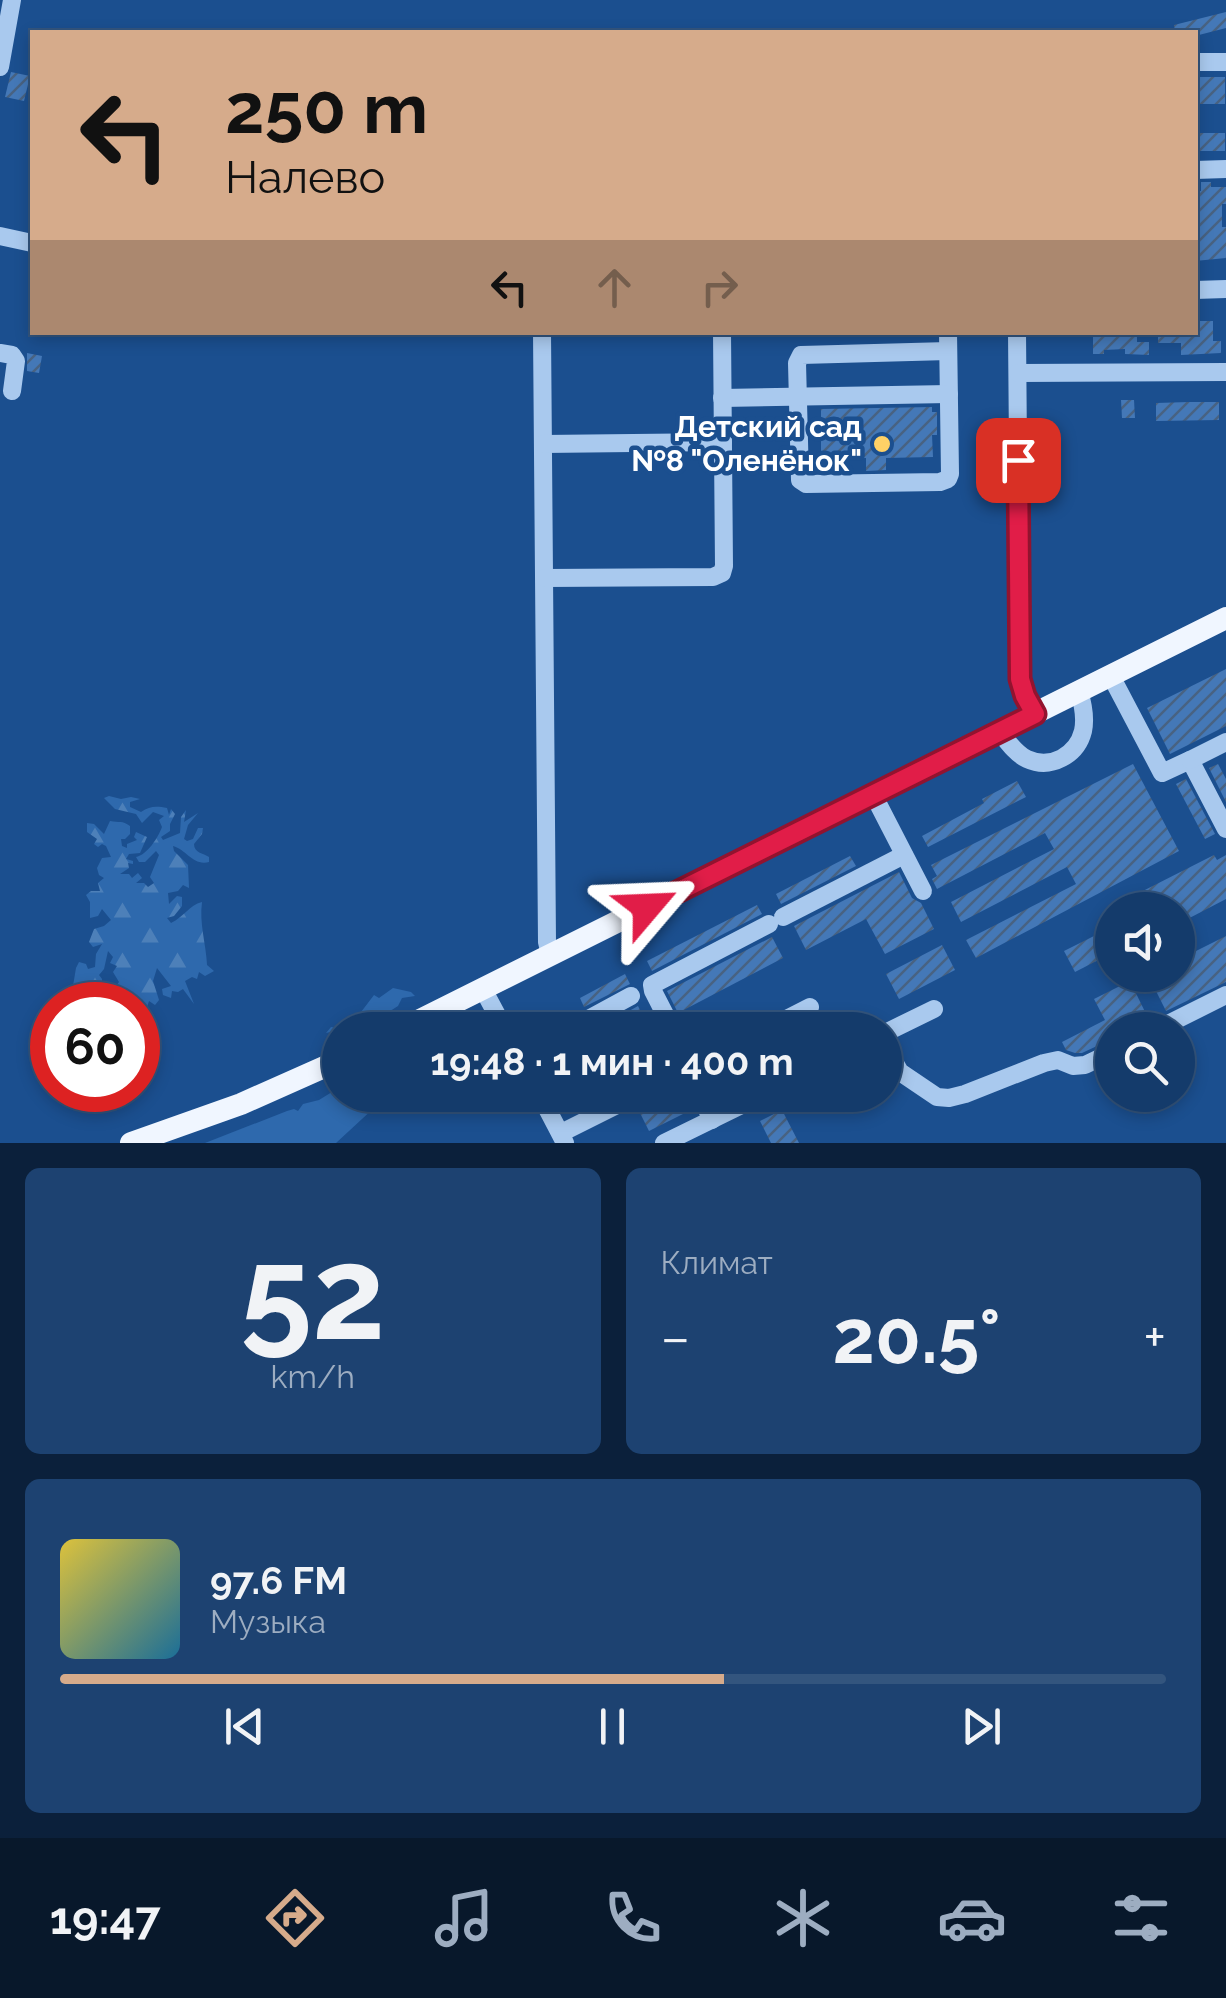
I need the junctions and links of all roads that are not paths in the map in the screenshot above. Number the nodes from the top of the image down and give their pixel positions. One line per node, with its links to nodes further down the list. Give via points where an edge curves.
1 (12, 0): 4 (street)
2 (1198, 62): 3 (street)
3 (1226, 62)
4 (0, 66)
5 (1198, 170): 6 (street)
6 (1226, 170)
7 (0, 236): 8 (street)
8 (30, 243)
9 (1226, 289): 10 (street)
10 (1198, 290)
11 (542, 335): 23 (street)
12 (722, 335): 21 (street)
13 (1017, 335): 17 (street)
14 (948, 342): 19 (street); 20 (street, via 806,353 797,363)
15 (0, 353): 18 (street, via 16,361)
16 (1226, 372): 17 (street)
17 (1018, 373): 28 (street, via 1020,679)
18 (12, 391)
19 (949, 394): 20 (street); 20 (street, via 950,474 940,482 803,482)
20 (798, 396): 21 (street)
21 (722, 398): 22 (street)
22 (722, 442): 23 (street); 24 (street, via 722,573)
23 (543, 444): 24 (street)
24 (545, 578): 36 (street)
25 (1226, 618): 26 (main road)
26 (1111, 676): 27 (main road); 31 (street, via 1162,773)
27 (1079, 692): 28 (main road); 29 (street, via 1083,730 1067,756 1031,761)
28 (1035, 714): 29 (main road)
29 (999, 731): 32 (main road)
30 (1226, 742): 31 (street)
31 (1190, 760): 33 (street)
32 (873, 794): 34 (street); 36 (main road)
33 (1226, 829)
34 (904, 855): 35 (street); 45 (street, via 656,981 653,992)
35 (923, 891)
36 (550, 955): 37 (main road)
37 (483, 989): 42 (main road); 43 (street)
38 (1226, 995): 47 (street)
39 (631, 996): 44 (street)
40 (810, 1007): 46 (street)
41 (934, 1009): 48 (street)
42 (436, 1012)
43 (495, 1012)
44 (600, 1012)
45 (664, 1012)
46 (800, 1012)
47 (1192, 1012)
48 (902, 1025)
49 (1095, 1060): 51 (street, via 1044,1063 949,1098)
50 (322, 1068): 58 (main road)
51 (902, 1073)
52 (549, 1112): 57 (street)
53 (608, 1112): 57 (street)
54 (708, 1112): 56 (street)
55 (728, 1112): 56 (street)
56 (712, 1120): 59 (street)
57 (563, 1138)
58 (131, 1143)
59 (664, 1143)

